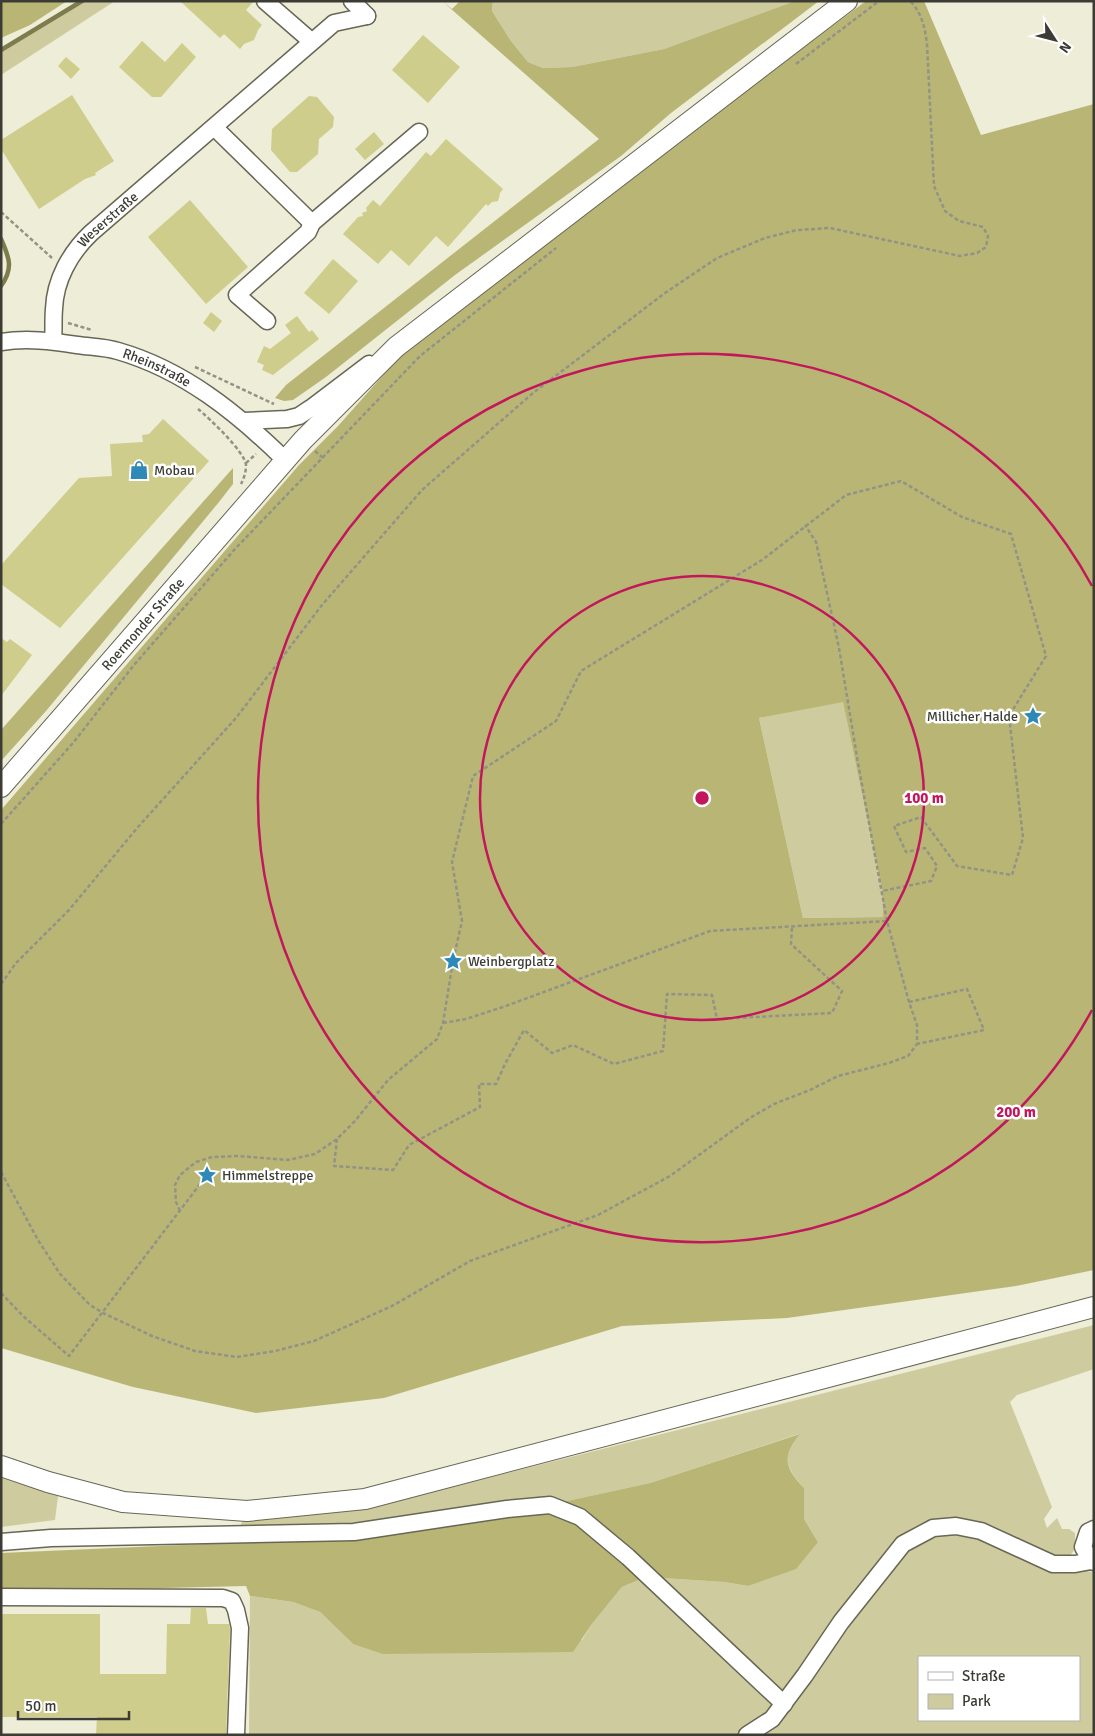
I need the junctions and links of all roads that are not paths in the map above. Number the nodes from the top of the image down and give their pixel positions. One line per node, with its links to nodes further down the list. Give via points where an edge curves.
1 (265, 1): 4 (street)
2 (352, 1): 4 (street, Weserstraße, via 367,16 334,23)
3 (847, 1): 11 (main road, Roermonder Straße)
4 (311, 42): 5 (street, Weserstraße)
5 (214, 127): 7 (street); 9 (street, Weserstraße, via 76,248 56,288)
6 (419, 132): 7 (street)
7 (312, 223): 8 (street, via 308,232 237,295)
8 (267, 322)
9 (53, 341): 10 (street, Rheinstraße); 12 (street, Rheinstraße, via 117,351 153,363 185,379)
10 (1, 342)
11 (396, 347): 12 (street, via 384,352 299,416); 13 (main road, Roermonder Straße)
12 (244, 421): 13 (street, Rheinstraße)
13 (285, 460): 14 (main road, Roermonder Straße)
14 (1, 787)
15 (1094, 1307): 16 (main road, via 365,1499 247,1510 123,1502)
16 (1, 1466)
17 (1094, 1528): 19 (street, via 1088,1532 1083,1547)
18 (1, 1542): 21 (street, via 51,1538 354,1532 550,1504 580,1517 628,1557)
19 (1092, 1561): 21 (street, via 1053,1564 980,1531 956,1526 934,1528 903,1544)
20 (1, 1597): 22 (street, via 224,1598 232,1601 240,1628)
21 (784, 1704): 23 (street, via 772,1719)
22 (236, 1735)
23 (747, 1735)

